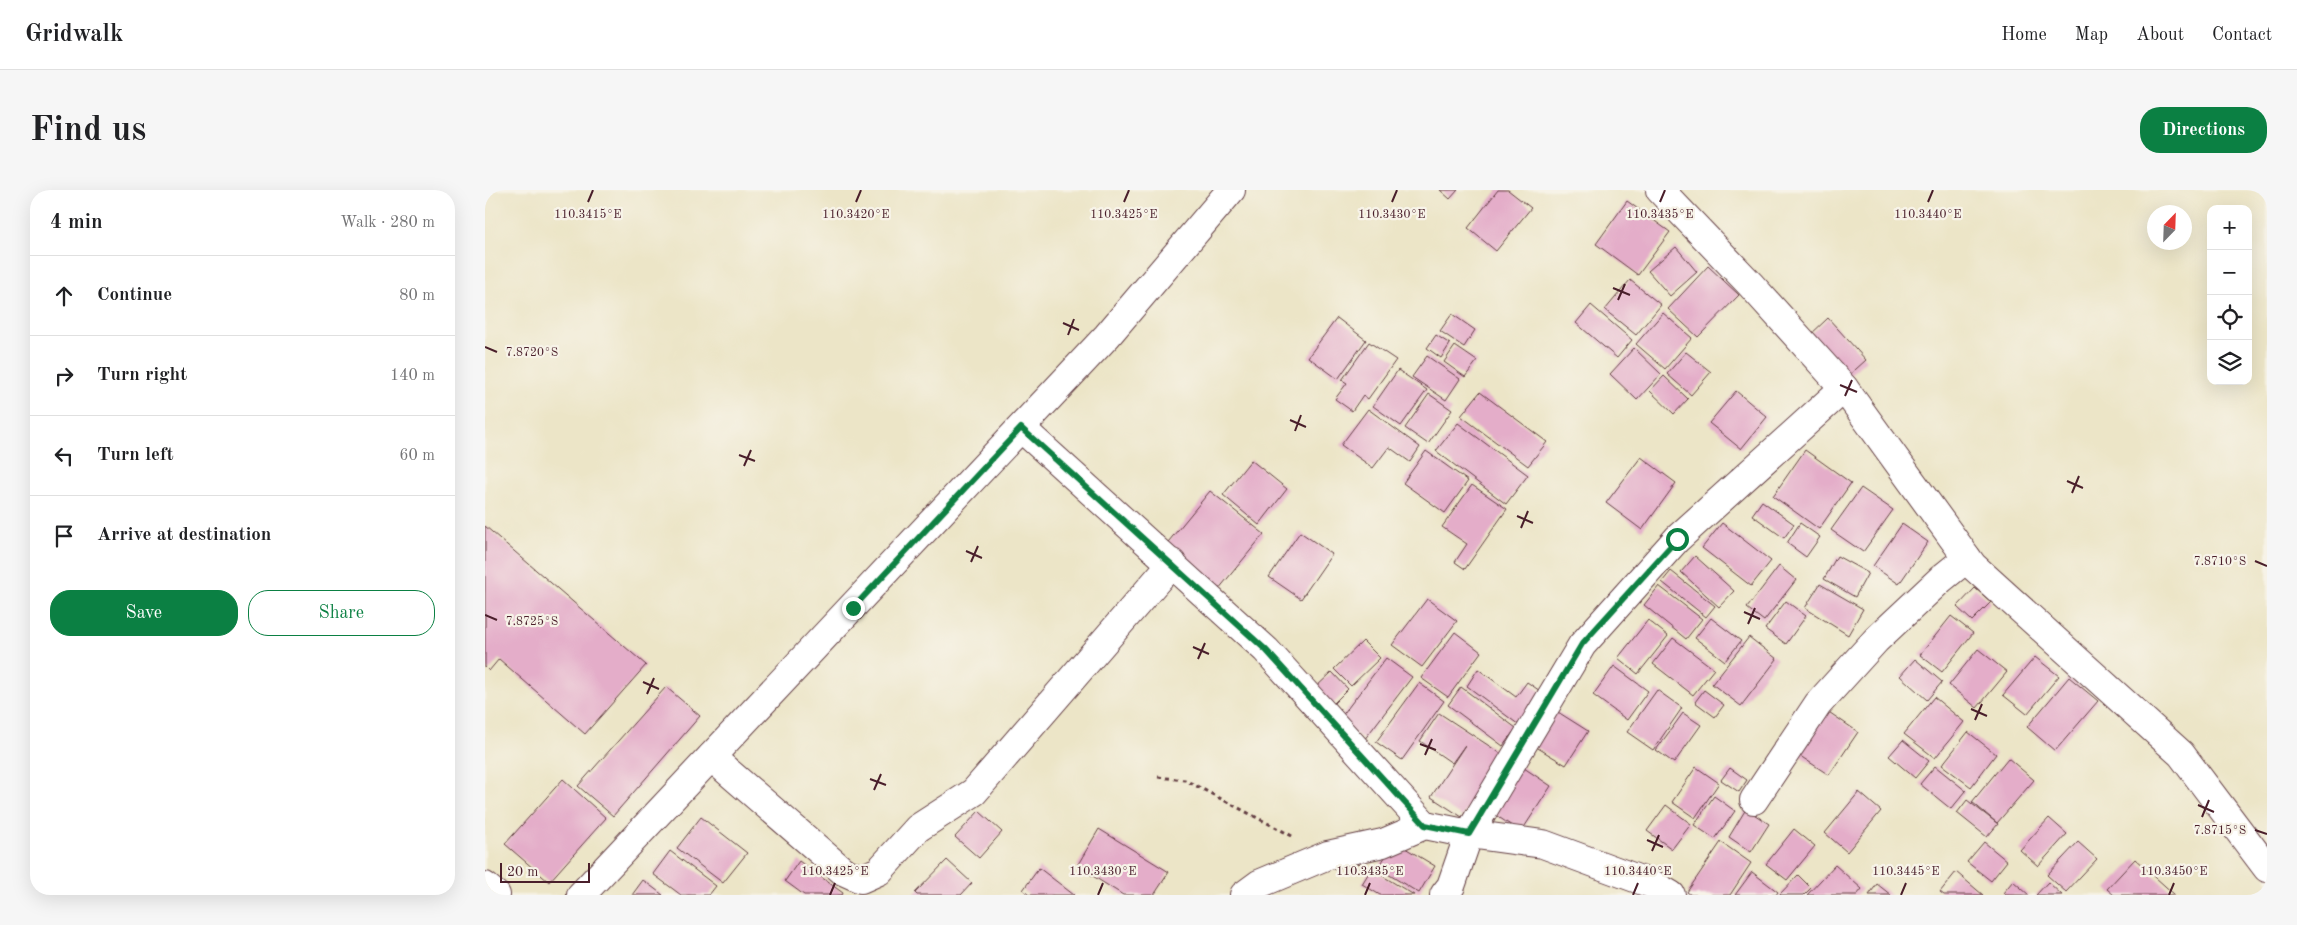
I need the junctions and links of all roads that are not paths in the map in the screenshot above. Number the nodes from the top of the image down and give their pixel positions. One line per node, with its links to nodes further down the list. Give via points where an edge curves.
1 (1231, 190): 4 (street, via 1107,336)
2 (1660, 190): 3 (street)
3 (1844, 388): 5 (street); 10 (street, via 1677,539 1582,644)
4 (1021, 428): 6 (street); 7 (street)
5 (1967, 558): 8 (street, via 1877,640 1818,704); 11 (street, via 2181,754)
6 (1172, 563): 7 (street, via 974,792 918,828 879,870 861,878 843,871); 9 (street, via 1266,650)
7 (711, 757): 14 (street)
8 (1754, 800)
9 (1425, 825): 10 (street); 15 (street, via 1383,843 1328,855 1259,884)
10 (1469, 834): 16 (street, via 1451,886); 17 (street, via 1543,844 1654,885)
11 (2267, 868)
12 (485, 886): 13 (street)
13 (496, 895)
14 (581, 895)
15 (1244, 895)
16 (1444, 895)
17 (1671, 895)

